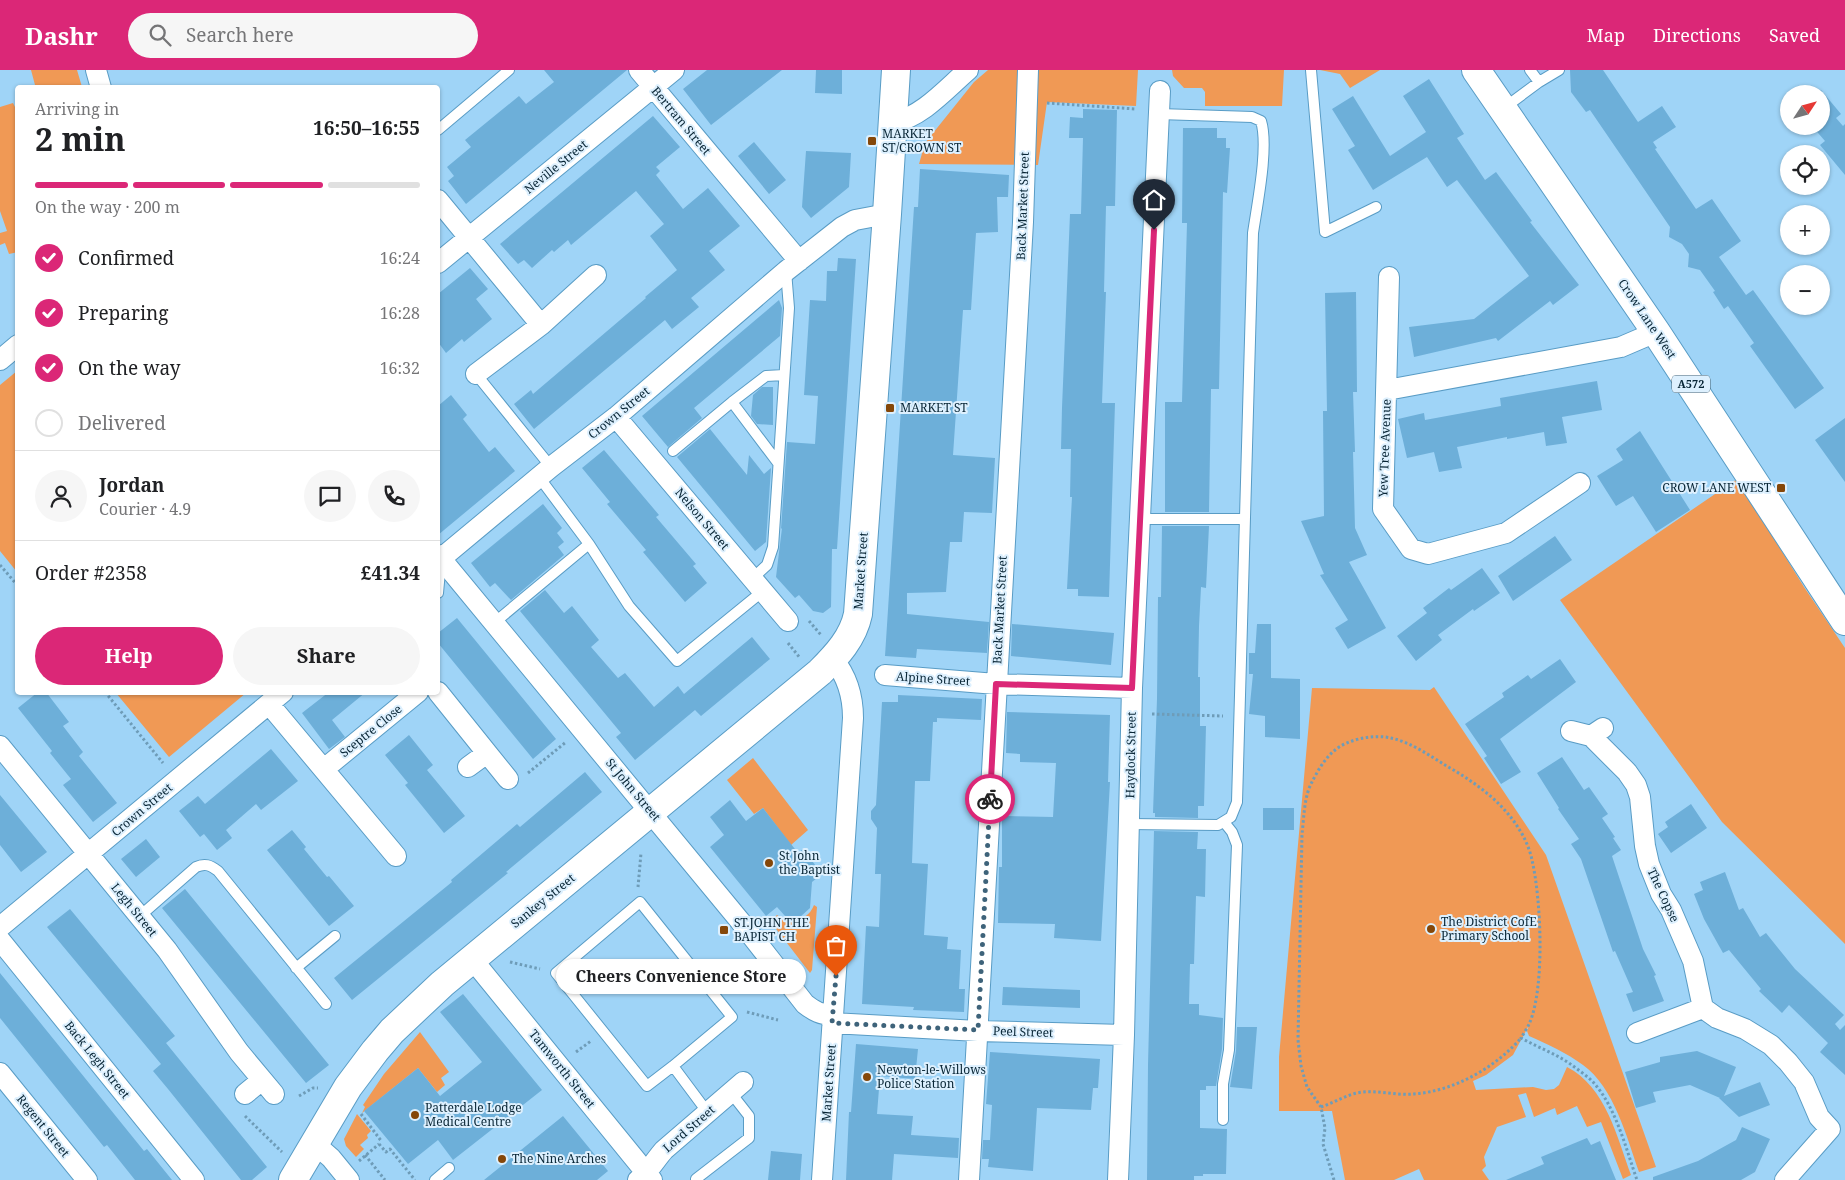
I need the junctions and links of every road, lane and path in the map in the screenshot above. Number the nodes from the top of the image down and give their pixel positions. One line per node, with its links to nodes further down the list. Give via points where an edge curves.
1 (96, 70): 12 (street)
2 (510, 70): 20 (lane)
3 (639, 70): 14 (street, Bertram Street)
4 (674, 70): 14 (street, Neville Street)
5 (896, 70): 19 (street, Market Street)
6 (968, 70): 19 (street, via 922,110 907,120)
7 (1028, 70): 56 (street, Back Market Street)
8 (1311, 70): 22 (lane, via 1325,232)
9 (1530, 70): 11 (lane)
10 (1558, 70): 11 (lane)
11 (1539, 82): 13 (lane)
12 (100, 85)
13 (1488, 85): 30 (street, Crow Lane West / A572)
14 (653, 87): 24 (street, Neville Street); 26 (street, Bertram Street, via 724,171)
15 (1160, 91): 18 (street, Haydock Street)
16 (1043, 102): 17 (path)
17 (1136, 109)
18 (1159, 114): 42 (street, Haydock Street); 43 (lane, via 1252,117 1261,121 1264,132 1253,233)
19 (893, 123): 23 (street, Market Street)
20 (440, 128)
21 (440, 202): 24 (street)
22 (1376, 207)
23 (887, 214): 26 (street, Crown Street, via 855,220 842,227); 53 (street, Market Street, via 858,614 851,635)
24 (469, 238): 25 (street, Neville Street); 29 (street)
25 (440, 261)
26 (793, 266): 34 (lane); 37 (street, Crown Street)
27 (596, 274): 29 (street)
28 (1389, 277): 35 (street, Yew Tree Avenue)
29 (541, 325): 33 (street)
30 (1656, 332): 35 (street, Yew Tree Avenue, via 1621,347); 50 (street, Crow Lane West / A572)
31 (15, 347): 32 (street)
32 (1, 357)
33 (476, 374): 40 (lane)
34 (784, 375): 36 (lane, via 766,376); 39 (lane)
35 (1387, 390): 41 (street, Yew Tree Avenue, via 1384,510 1411,549 1428,554 1506,533)
36 (732, 402): 38 (lane); 39 (lane)
37 (616, 416): 40 (street, Crown Street); 49 (street, Nelson Street)
38 (673, 452)
39 (778, 463): 49 (lane, via 770,556)
40 (545, 472): 44 (lane); 45 (street, Crown Street)
41 (1580, 483)
42 (1140, 519): 43 (lane); 57 (street, Haydock Street)
43 (1245, 519): 63 (lane)
44 (589, 544): 49 (lane, via 629,606 677,660); 51 (lane)
45 (440, 557)
46 (440, 559): 51 (street, St John Street)
47 (0, 565): 48 (path)
48 (15, 582)
49 (758, 585): 52 (street, Nelson Street)
50 (1845, 621)
51 (494, 622): 72 (street, St John Street)
52 (793, 626): 53 (path); 54 (path)
53 (829, 648): 72 (street, Sankey Street, via 820,672); 90 (street, Market Street, via 849,686 853,712)
54 (803, 662)
55 (885, 675): 56 (street, Alpine Street)
56 (996, 684): 57 (street, Alpine Street); 92 (street, Back Market Street)
57 (1132, 688): 62 (street, Haydock Street)
58 (440, 694): 67 (street)
59 (107, 695): 68 (path)
60 (414, 695): 70 (street, Sceptre Close)
61 (276, 698): 70 (street); 76 (street, Crown Street)
62 (1132, 712): 63 (path); 74 (street, Haydock Street)
63 (1240, 716): 73 (lane, via 1237,802 1231,817)
64 (1571, 731): 88 (street, The Copse, via 1597,732 1636,785 1649,864 1693,961)
65 (570, 738): 71 (path)
66 (0, 746): 76 (street, Legh Street)
67 (487, 752): 69 (street); 71 (street)
68 (166, 766)
69 (468, 767)
70 (324, 769): 77 (street)
71 (516, 777)
72 (650, 812): 83 (street, Sankey Street); 90 (street, St John Street, via 805,1004)
73 (1224, 822): 74 (lane, via 1218,825); 107 (lane, via 1237,845 1229,1050 1223,1084)
74 (1129, 824): 95 (street, Haydock Street)
75 (642, 847): 78 (path)
76 (88, 855): 79 (street, Legh Street); 80 (street, Crown Street)
77 (396, 856)
78 (640, 902): 86 (lane); 89 (lane)
79 (140, 916): 85 (lane, via 196,867 210,865); 103 (street, Legh Street, via 238,1052 268,1087)
80 (0, 927)
81 (335, 936): 85 (lane)
82 (0, 940): 117 (street, Back Legh Street)
83 (472, 959): 110 (street, Sankey Street, via 380,1044 348,1087); 115 (street, Tamworth Street)
84 (508, 961): 86 (path)
85 (296, 968): 87 (lane)
86 (556, 973): 93 (lane)
87 (326, 1004)
88 (1703, 1008): 94 (street); 108 (street, via 1771,1045 1804,1082 1819,1117)
89 (732, 1017): 91 (path, via 746,1011); 98 (lane)
90 (833, 1019): 92 (street, Peel Street); 122 (street, Market Street)
91 (778, 1020)
92 (978, 1030): 95 (street, Peel Street); 123 (street, Back Market Street)
93 (603, 1031): 97 (path); 98 (lane, via 647,1086)
94 (1637, 1033)
95 (1124, 1035): 124 (street, Haydock Street)
96 (1521, 1038): 104 (path, via 1485,1068 1440,1090 1414,1094 1359,1092); 104 (path, via 1534,1004 1540,971 1540,934 1532,860 1518,828 1484,791 1417,748 1390,737 1352,741 1334,751 1311,783 1302,834 1298,1040 1307,1087); 126 (path, via 1568,1063 1593,1082 1619,1128)
97 (570, 1057)
98 (673, 1066): 106 (lane)
99 (0, 1073): 116 (street, Regent Street)
100 (737, 1087): 106 (street, Lord Street); 121 (lane, via 749,1116 749,1138)
101 (325, 1089): 102 (path, via 313,1088)
102 (298, 1096)
103 (244, 1104): 112 (path)
104 (1321, 1107): 125 (path, via 1325,1128 1322,1144)
105 (357, 1109): 109 (path)
106 (708, 1113): 115 (street, Lord Street, via 654,1160)
107 (1222, 1120)
108 (1837, 1133): 127 (street)
109 (381, 1142): 111 (path); 119 (path, via 386,1152 390,1149)
110 (315, 1144): 112 (street, Sankey Street); 114 (street)
111 (365, 1155): 114 (path); 118 (path)
112 (290, 1168)
113 (449, 1168): 120 (lane)
114 (353, 1171)
115 (646, 1178)
116 (87, 1180)
117 (194, 1180)
118 (386, 1180)
119 (415, 1180)
120 (435, 1180)
121 (696, 1180)
122 (822, 1180)
123 (969, 1180)
124 (1118, 1180)
125 (1334, 1180)
126 (1636, 1180)
127 (1785, 1180)

